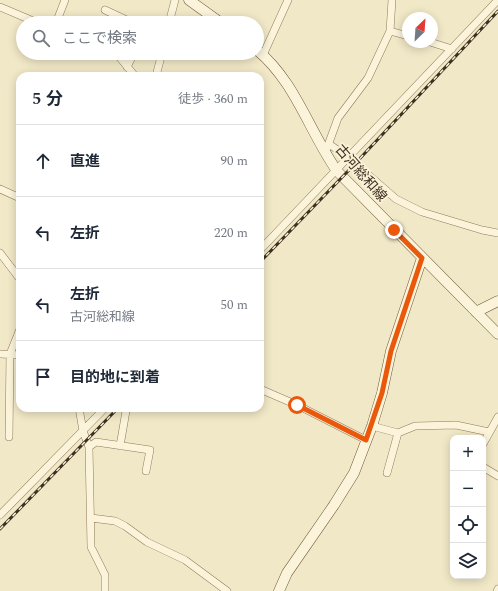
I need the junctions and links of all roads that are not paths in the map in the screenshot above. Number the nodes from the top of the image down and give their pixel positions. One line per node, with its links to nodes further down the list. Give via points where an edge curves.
1 (2, 0): 9 (street)
2 (65, 0): 12 (street)
3 (175, 0): 14 (street)
4 (189, 0): 8 (main road)
5 (288, 0): 18 (street)
6 (392, 0): 16 (street)
7 (498, 0): 20 (street)
8 (200, 3): 15 (main road)
9 (0, 7): 11 (street)
10 (105, 10): 13 (street)
11 (21, 16)
12 (59, 16)
13 (118, 16)
14 (172, 16)
15 (214, 16)
16 (390, 31): 17 (street); 28 (street, via 368,78 338,118)
17 (402, 34)
18 (264, 45)
19 (438, 45): 20 (street)
20 (452, 49): 29 (street)
21 (264, 57): 28 (main road, 古河総和線, via 284,78)
22 (122, 60): 25 (street)
23 (130, 60): 25 (street)
24 (160, 60): 27 (street)
25 (127, 66): 26 (street)
26 (132, 72)
27 (157, 72)
28 (327, 149): 29 (street); 30 (main road, 古河総和線)
29 (349, 158): 30 (street); 33 (street, via 396,199 422,212)
30 (337, 171): 34 (street); 36 (main road, 古河総和線)
31 (0, 189): 32 (street)
32 (16, 196)
33 (498, 233)
34 (264, 246)
35 (0, 253): 37 (street)
36 (422, 258): 39 (main road, 古河総和線); 50 (main road, via 391,351)
37 (16, 274)
38 (498, 301): 39 (main road)
39 (476, 312): 40 (main road, 古河総和線)
40 (498, 334)
41 (16, 339): 43 (street)
42 (0, 354): 43 (street)
43 (10, 354): 44 (street); 54 (street)
44 (16, 355)
45 (264, 391): 56 (street)
46 (80, 412): 51 (street)
47 (101, 412): 51 (street)
48 (126, 412): 57 (street)
49 (498, 417): 52 (street)
50 (372, 426): 53 (street); 56 (main road)
51 (83, 431): 58 (street); 63 (street)
52 (489, 432): 53 (street, via 456,425 415,426); 55 (street)
53 (398, 433): 61 (street)
54 (9, 437)
55 (486, 438)
56 (366, 440): 67 (main road, via 354,473 288,573)
57 (120, 446): 58 (street, via 96,442); 60 (street, via 150,450)
58 (89, 447): 64 (street)
59 (486, 469): 62 (street)
60 (146, 471)
61 (387, 473)
62 (498, 476)
63 (0, 515)
64 (91, 518): 65 (street, via 91,547 105,575); 66 (street, via 115,521 125,526 147,542 185,560)
65 (106, 591)
66 (227, 591)
67 (279, 591)

